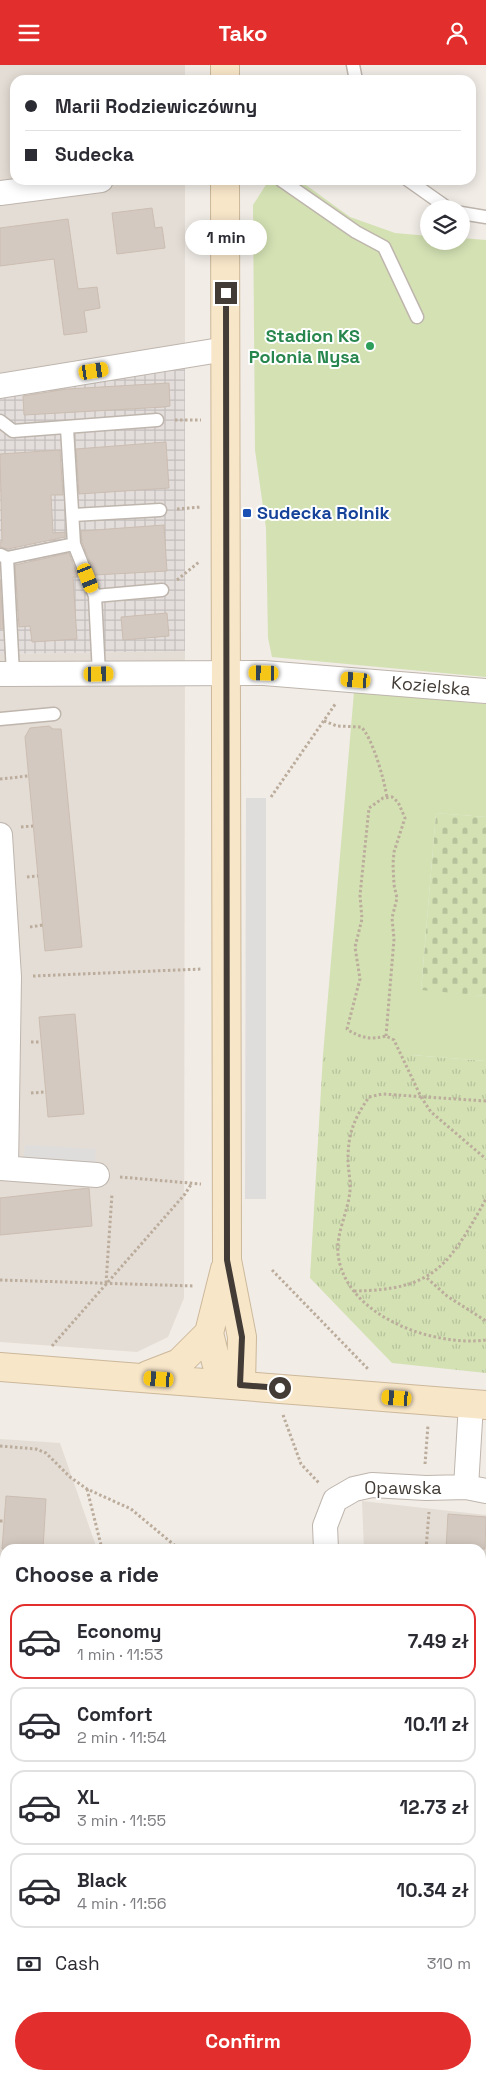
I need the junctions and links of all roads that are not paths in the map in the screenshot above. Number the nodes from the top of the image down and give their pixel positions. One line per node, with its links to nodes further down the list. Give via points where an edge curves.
1 (62, 185): 5 (street)
2 (225, 185): 10 (street)
3 (288, 185): 9 (lane, via 356,232 384,247)
4 (415, 185): 6 (lane)
5 (0, 193)
6 (437, 200)
7 (470, 214): 8 (lane)
8 (486, 217)
9 (417, 317)
10 (226, 349): 11 (street); 21 (street)
11 (0, 386)
12 (157, 420): 14 (lane)
13 (0, 421): 14 (lane, via 13,431)
14 (67, 428): 16 (lane)
15 (160, 510): 16 (lane)
16 (73, 515): 17 (lane)
17 (74, 544): 18 (lane); 20 (lane)
18 (4, 556): 22 (lane)
19 (162, 590): 20 (lane)
20 (95, 595): 23 (lane)
21 (227, 672): 23 (street, Kozielska); 24 (street, Kozielska); 31 (street)
22 (6, 674): 23 (street, Kozielska)
23 (99, 674)
24 (486, 691)
25 (54, 714): 26 (lane)
26 (0, 719)
27 (0, 835): 28 (street)
28 (4, 977): 29 (street)
29 (3, 1168): 30 (street)
30 (105, 1176)
31 (227, 1260): 32 (street); 35 (street, via 242,1337)
32 (209, 1333): 34 (street, via 179,1363); 35 (street, via 216,1362)
33 (0, 1367): 34 (street)
34 (143, 1377): 35 (street)
35 (232, 1384): 36 (street)
36 (478, 1404): 37 (street, Opawska)
37 (476, 1489): 38 (street, Opawska, via 372,1485 354,1489 335,1500 325,1526)
38 (326, 1544)

